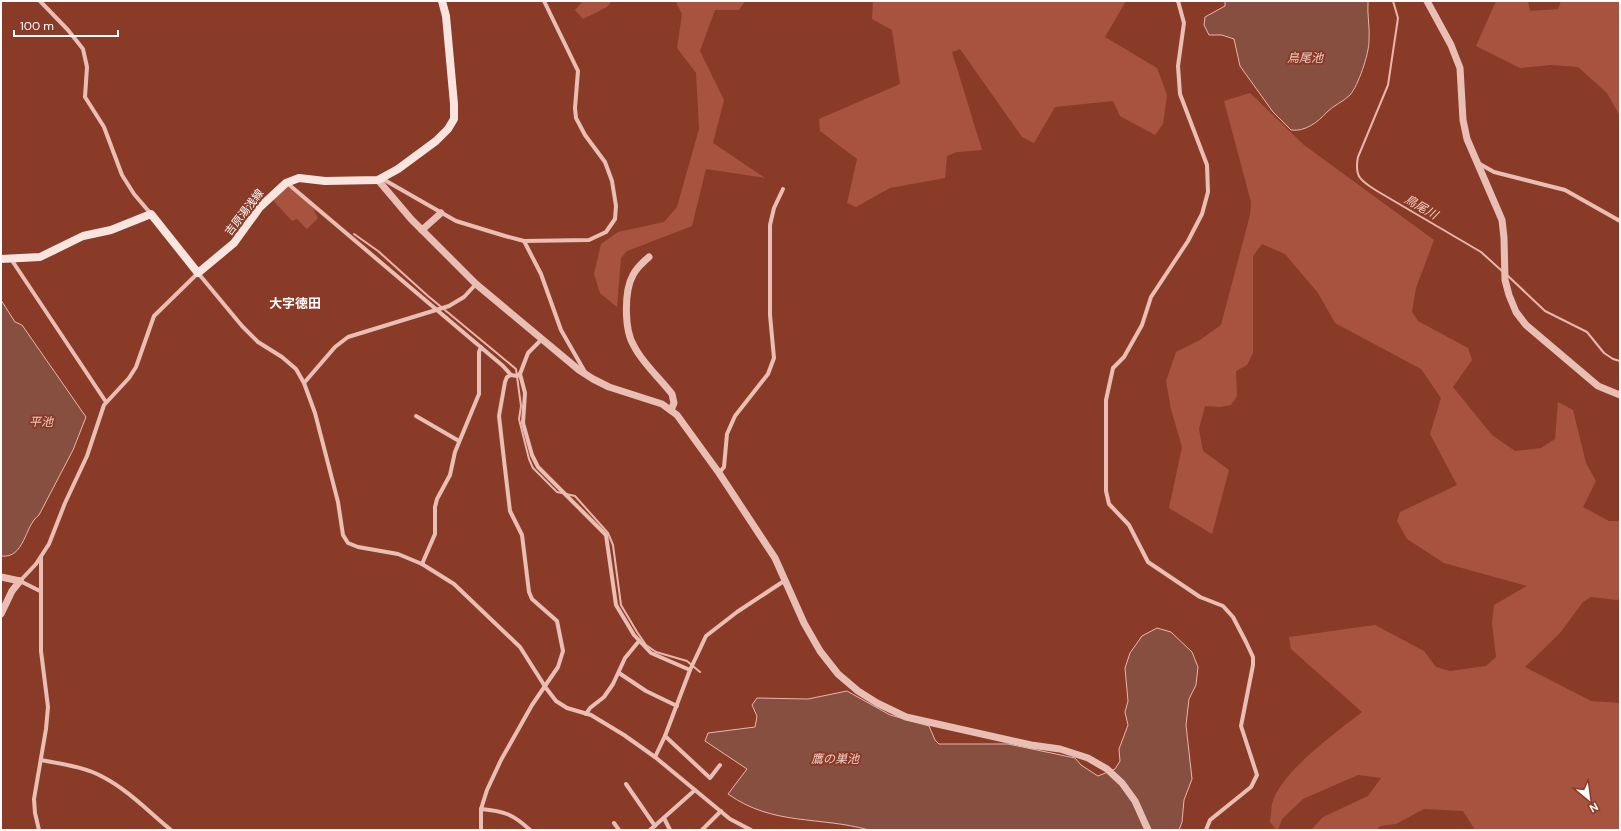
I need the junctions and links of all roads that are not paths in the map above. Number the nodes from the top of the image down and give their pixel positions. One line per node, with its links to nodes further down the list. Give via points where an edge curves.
1 (40, 1): 11 (street, via 83,49 87,67 85,97 104,128 122,175)
2 (442, 1): 7 (main road, 吉原湯浅線, via 446,16 454,119 436,141)
3 (544, 1): 14 (street, via 578,70 576,118 609,172 616,206 615,219 599,236 589,240)
4 (1178, 1): 67 (street, via 1184,23 1178,66 1180,94 1207,165 1208,192 1202,214 1151,297 1142,325 1124,357 1113,368 1106,400 1106,491 1109,504 1129,525 1148,562 1200,597 1223,606 1233,617 1253,657 1241,726 1257,775 1252,787 1210,820)
5 (1427, 1): 6 (street, via 1451,45 1460,68 1463,120)
6 (1476, 162): 12 (street, via 1494,172 1565,190); 27 (street, via 1502,220 1505,280 1516,312 1526,325 1598,386)
7 (380, 179): 8 (main road, 吉原湯浅線, via 325,181 299,178); 10 (street); 13 (street)
8 (286, 183): 18 (main road, 吉原湯浅線, via 260,207 234,243); 20 (street)
9 (783, 189): 32 (street, via 774,208 770,225 770,315 774,358 768,374 735,416 727,434 724,467)
10 (441, 213): 13 (street); 14 (street, via 465,225)
11 (151, 214): 17 (main road, via 111,230 83,236 44,256); 18 (main road)
12 (1620, 221)
13 (422, 230): 19 (street)
14 (524, 241): 24 (street, via 541,274 561,330)
15 (650, 257): 29 (street, via 639,266 631,279 627,300 628,330 635,349 672,394 675,400)
16 (1, 259): 17 (main road)
17 (11, 259): 28 (street)
18 (198, 273): 26 (street, via 242,326 258,342 296,369); 28 (street, via 154,316 136,367)
19 (476, 284): 20 (street, via 459,301); 21 (street)
20 (437, 310): 22 (street); 26 (street, via 348,337 335,347)
21 (542, 339): 23 (street, via 528,353); 24 (street)
22 (481, 347): 25 (street); 31 (street, via 479,394)
23 (520, 374): 25 (street); 40 (street, via 525,393 523,423 532,455 538,467 606,535 616,605)
24 (587, 375): 29 (street, via 609,387 662,404)
25 (511, 376): 43 (street, via 507,377 505,382 499,416 510,511 522,535 529,592 532,599 557,621 563,651 558,667)
26 (304, 383): 34 (street, via 315,413 338,502 344,538 350,544 398,554)
27 (1620, 395)
28 (106, 402): 33 (street, via 87,456 49,544)
29 (671, 410): 32 (street, via 678,415)
30 (416, 416): 31 (street)
31 (459, 441): 34 (street, via 450,474 436,504 435,534)
32 (719, 473): 37 (street, via 775,558)
33 (41, 556): 36 (street); 38 (street)
34 (422, 564): 43 (street, via 454,584 520,647)
35 (1, 577): 36 (street)
36 (20, 581): 38 (street); 39 (street)
37 (784, 581): 41 (street, via 736,612 706,636); 66 (street, via 820,651 838,674 858,691 906,717 1060,749 1088,758 1107,769 1128,791)
38 (40, 591): 48 (street, via 41,651 48,707)
39 (1, 614)
40 (639, 642): 41 (street, via 651,653); 42 (street, via 625,658)
41 (690, 670): 44 (street)
42 (619, 673): 44 (street, via 646,691); 45 (street, via 604,697)
43 (546, 688): 45 (street, via 556,701 567,708); 52 (street, via 532,705 501,760)
44 (677, 706): 46 (street)
45 (586, 714): 47 (street, via 624,735)
46 (665, 736): 47 (street); 49 (street, via 710,778)
47 (654, 757): 51 (street)
48 (41, 760): 57 (street, via 34,799); 58 (street, via 80,768 103,777)
49 (720, 765)
50 (626, 784): 56 (street)
51 (695, 790): 53 (street); 54 (street)
52 (481, 809): 59 (street); 60 (street, via 502,811 519,820)
53 (721, 811): 64 (street); 65 (street)
54 (664, 818): 56 (street); 63 (street)
55 (614, 824): 61 (street)
56 (655, 826): 62 (street)
57 (39, 830)
58 (171, 830)
59 (481, 830)
60 (530, 830)
61 (619, 830)
62 (650, 830)
63 (670, 830)
64 (702, 830)
65 (751, 830)
66 (1148, 830)
67 (1206, 830)

